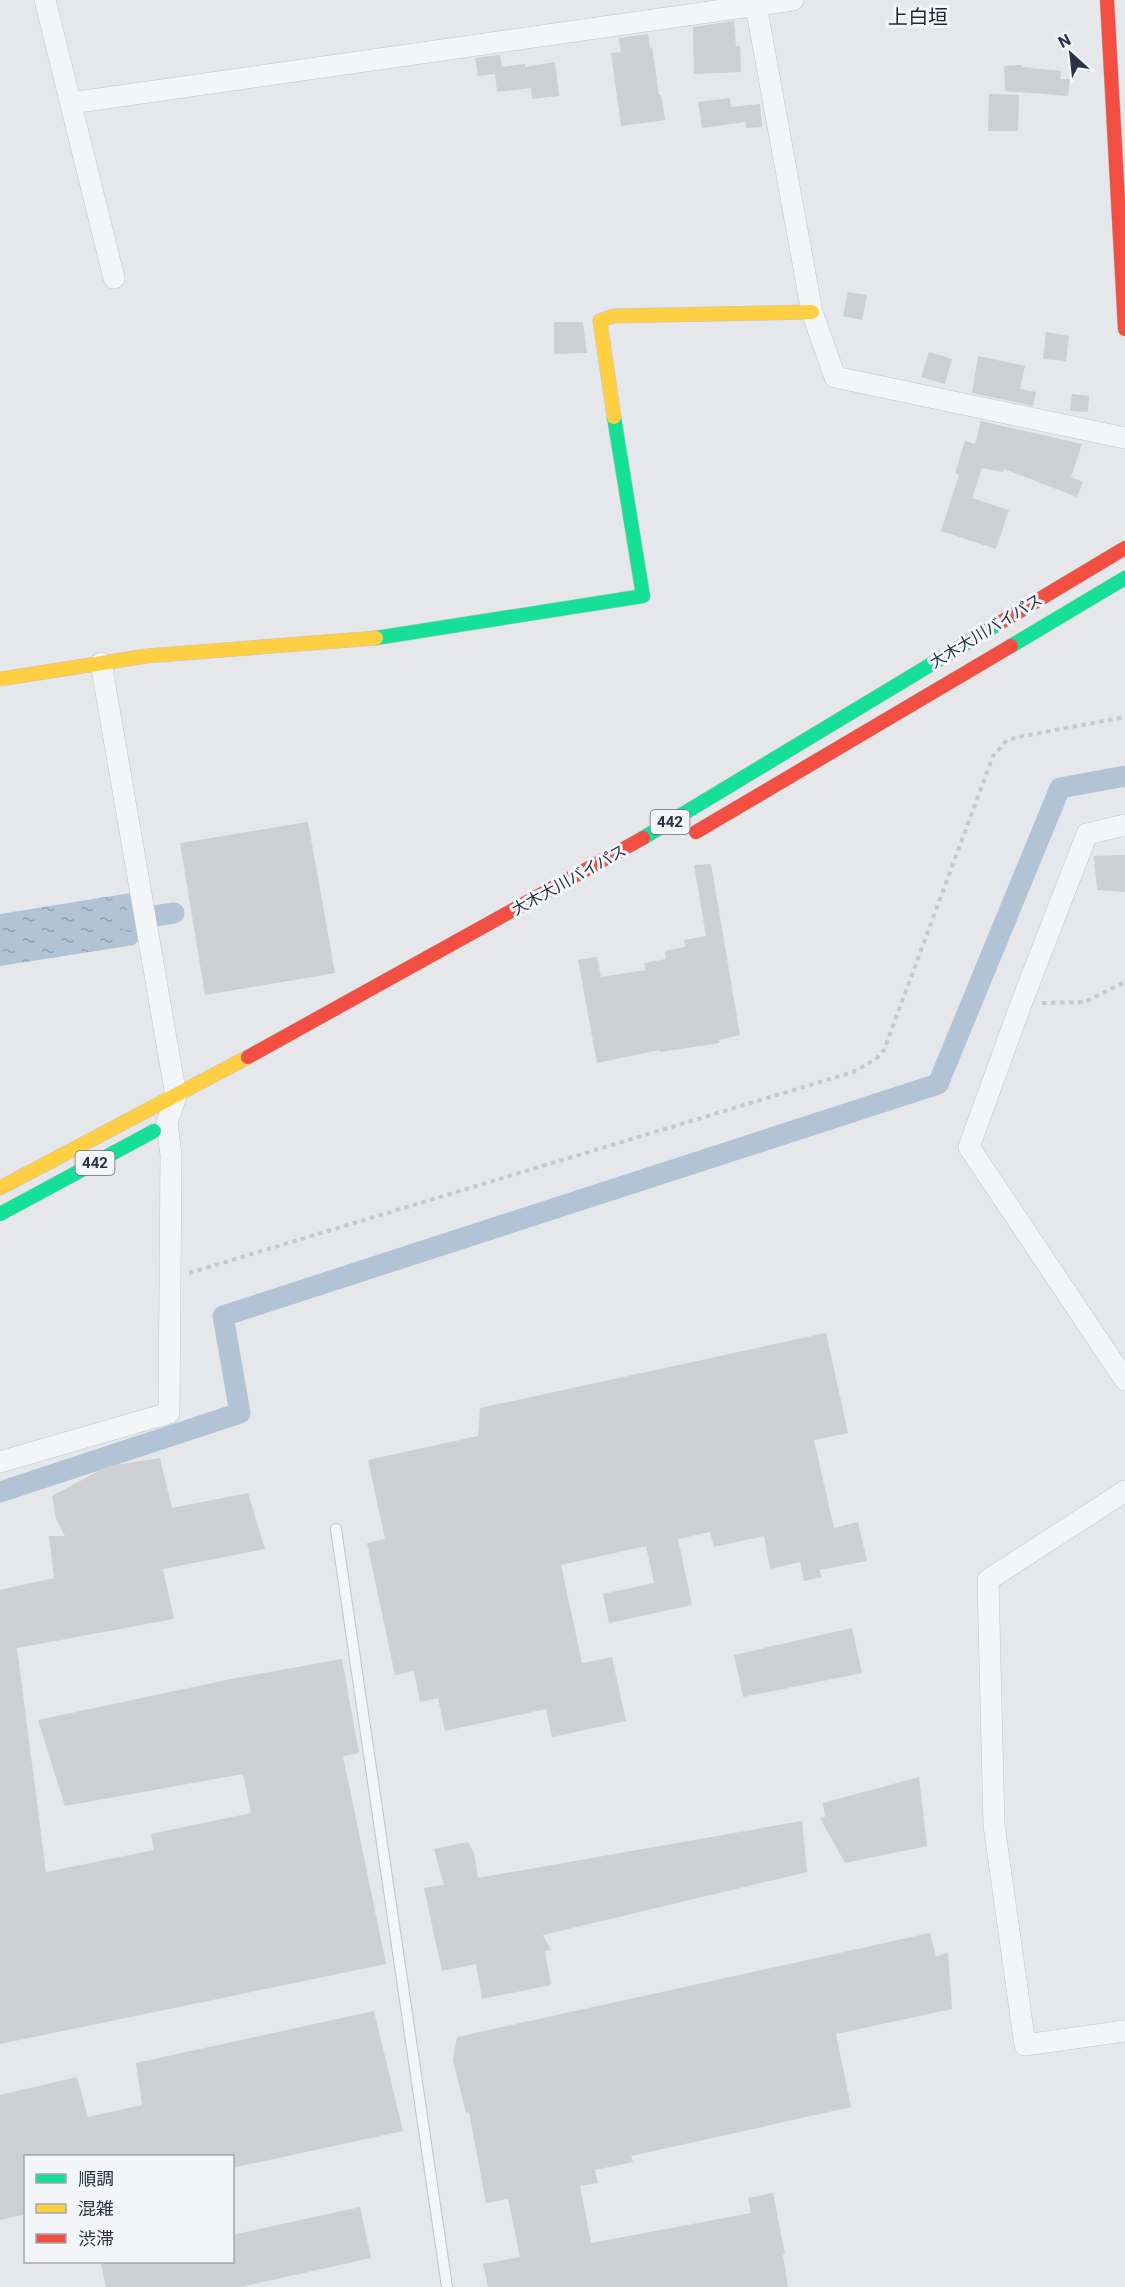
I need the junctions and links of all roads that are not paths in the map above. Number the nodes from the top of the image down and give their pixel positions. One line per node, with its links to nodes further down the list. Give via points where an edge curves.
1 (45, 0): 5 (street)
2 (793, 0): 4 (street)
3 (1107, 0): 8 (main road)
4 (756, 3): 5 (street); 7 (street)
5 (71, 103): 6 (street)
6 (114, 278)
7 (812, 312): 9 (street, via 835,377); 12 (main road, via 613,316 600,321 643,596 368,639)
8 (1125, 329)
9 (1125, 438)
10 (1125, 548): 16 (main road, 大木大川バイパス / 442, via 624,850 207,1080)
11 (1125, 578): 15 (main road, 大木大川バイパス / 442)
12 (101, 663): 13 (main road); 16 (street)
13 (0, 679)
14 (1125, 825): 19 (street, via 1087,834 969,1147)
15 (682, 840)
16 (178, 1106): 17 (main road, 大木大川バイパス / 442); 18 (main road, 大木大川バイパス / 442); 20 (street, via 171,1155 169,1413)
17 (0, 1188)
18 (0, 1214)
19 (1125, 1380)
20 (0, 1462)
21 (1125, 1491): 23 (street, via 988,1580 994,1825 1025,2045)
22 (336, 1529): 24 (lane)
23 (1125, 2031)
24 (447, 2287)

